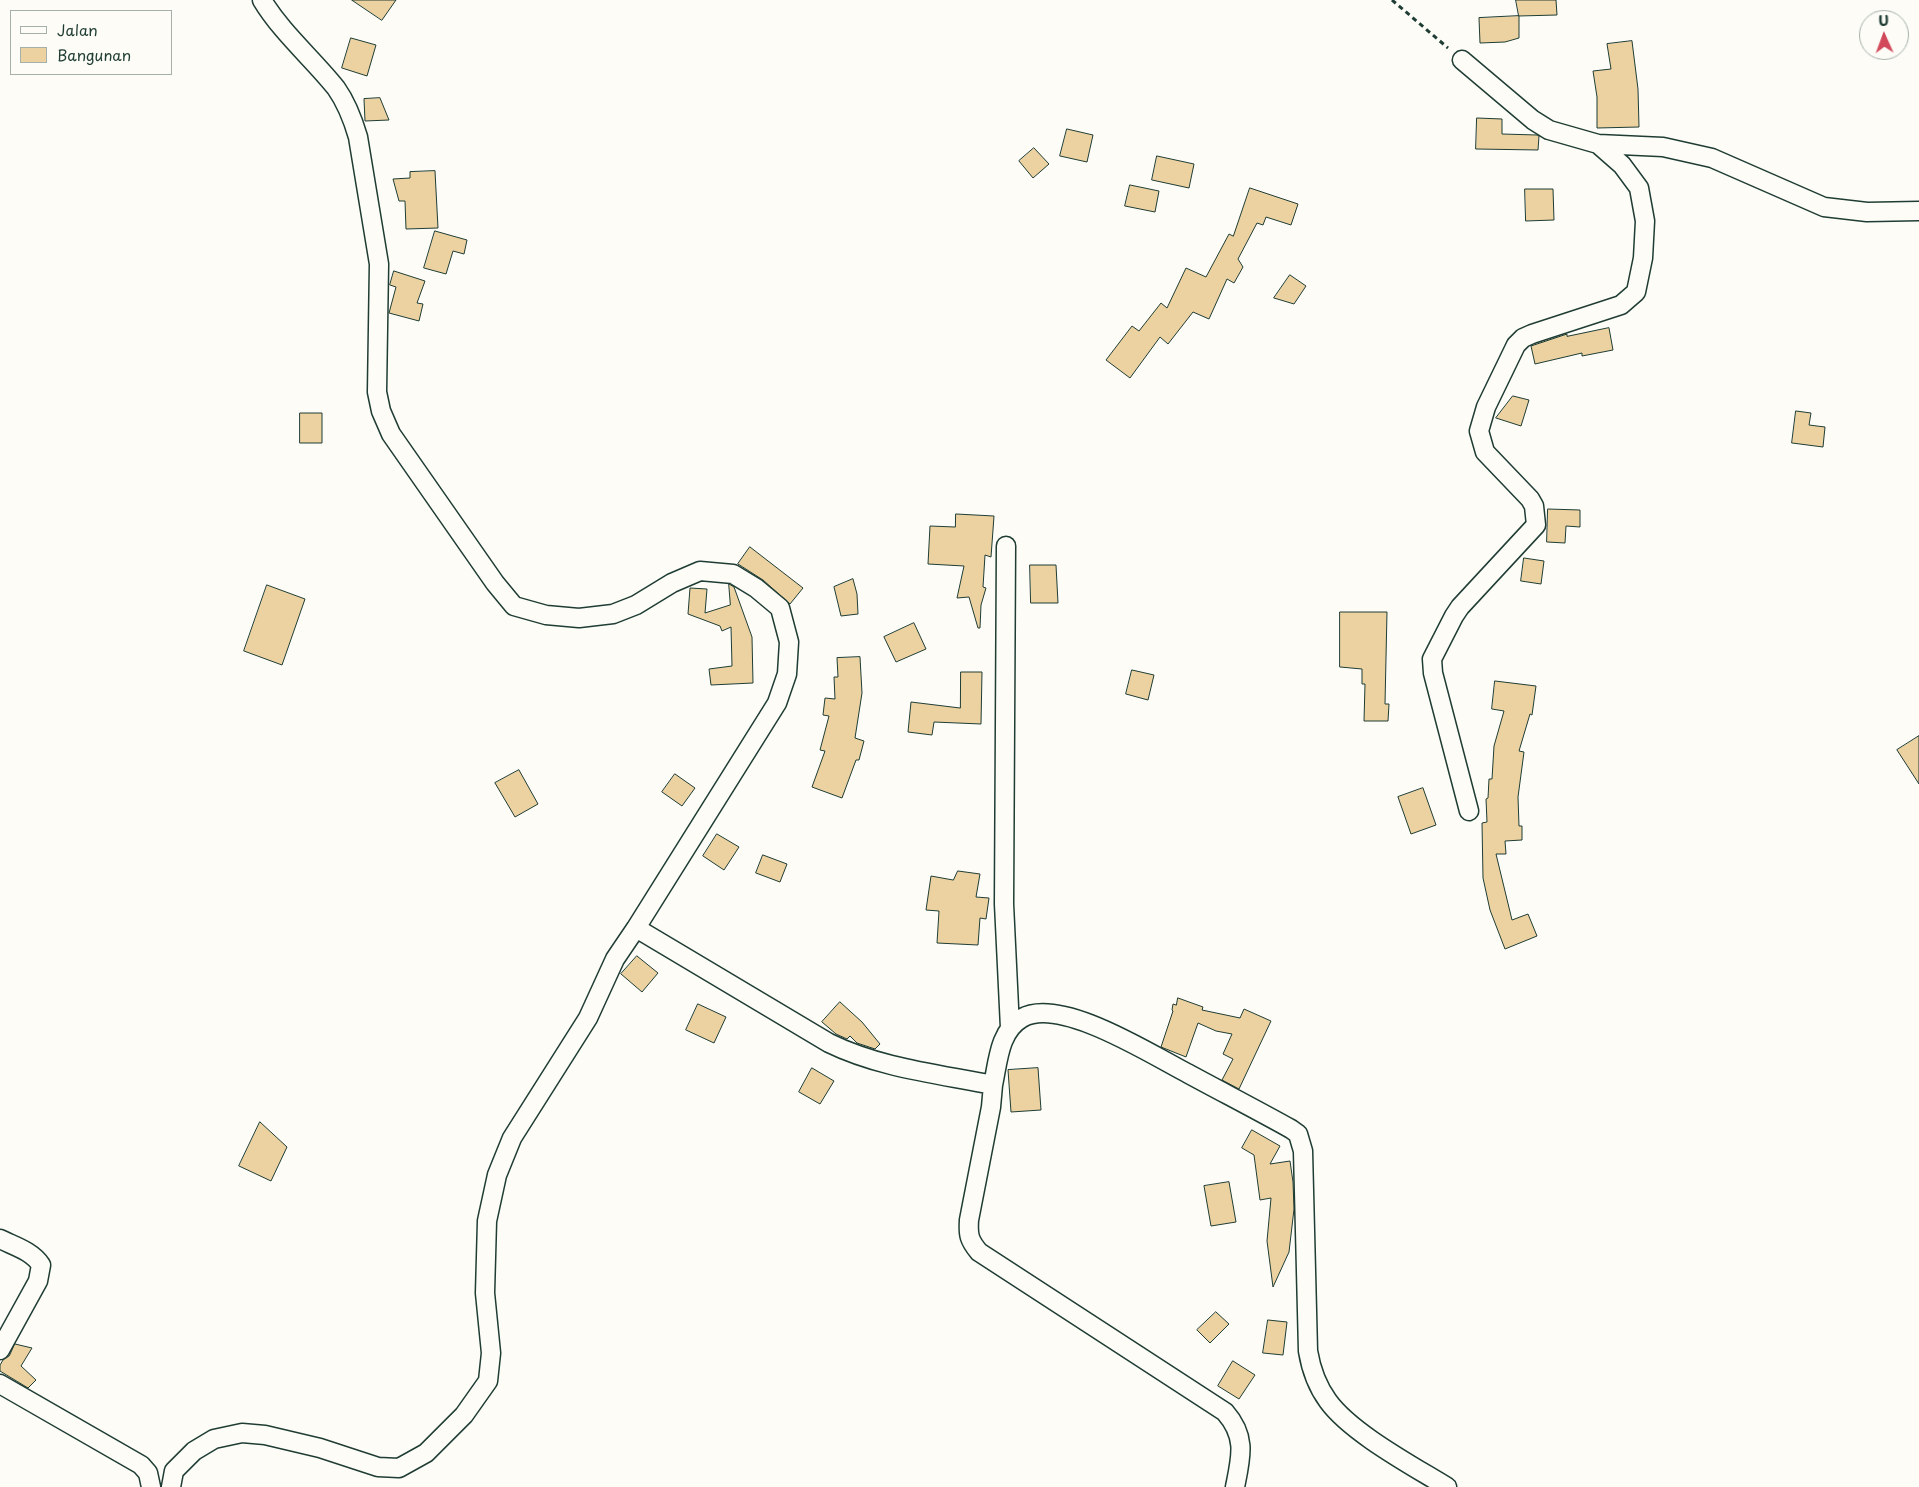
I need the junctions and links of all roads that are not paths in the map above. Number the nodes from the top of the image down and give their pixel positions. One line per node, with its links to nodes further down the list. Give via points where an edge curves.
1 (262, 0): 7 (street, via 273,19 336,89 353,120 358,137 379,264 377,392 381,411 396,442 514,606 546,615 579,618 613,614 700,570 733,574 780,608 789,642 787,674 777,703)
2 (1462, 60): 3 (street, via 1532,120 1550,130)
3 (1598, 144): 4 (street, via 1663,147 1712,158 1824,206 1867,212); 6 (street, via 1622,165 1639,188 1645,221 1643,258 1636,292 1621,305 1523,338 1484,412 1479,430 1485,452 1530,499 1536,525 1460,607 1432,659)
4 (1919, 211)
5 (1006, 546): 8 (street, via 1004,904)
6 (1469, 811)
7 (636, 928): 9 (street, via 849,1053); 14 (street, via 615,959 588,1018 512,1138 497,1175 487,1220 485,1293 491,1353 488,1381 464,1415 426,1453 399,1468 378,1467 265,1435 242,1433 214,1439 194,1451 174,1470)
8 (1010, 1028): 9 (street, via 1003,1040); 16 (street, via 1023,1017 1045,1012 1106,1030 1298,1134 1303,1152 1308,1351 1312,1372 1328,1402 1353,1426)
9 (993, 1085): 15 (street, via 969,1220 971,1242 979,1252 1225,1412 1239,1434 1242,1448)
10 (0, 1239): 11 (street, via 37,1258 41,1265 38,1281)
11 (0, 1350)
12 (0, 1384): 13 (street, via 141,1465 148,1473)
13 (151, 1487)
14 (171, 1487)
15 (1236, 1487)
16 (1447, 1487)

